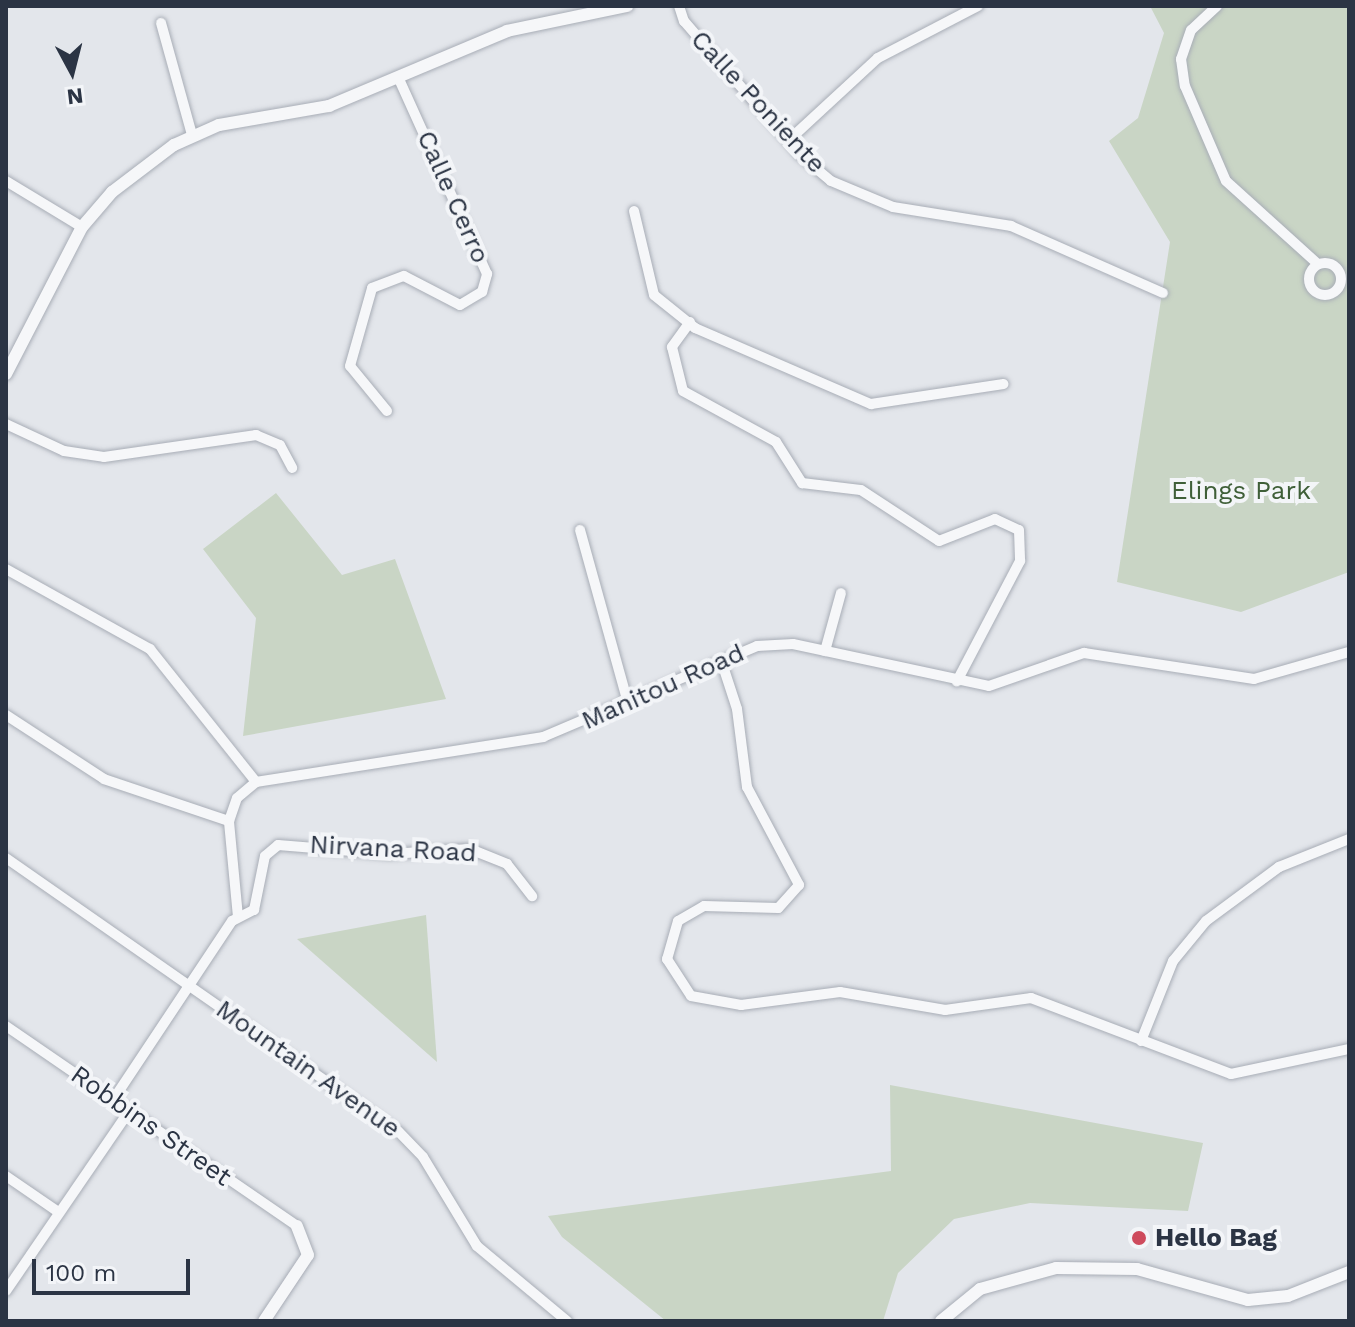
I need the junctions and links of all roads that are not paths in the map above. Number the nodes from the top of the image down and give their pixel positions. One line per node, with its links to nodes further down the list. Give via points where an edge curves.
1 (627, 6): 6 (street, via 507,31)
2 (679, 6): 8 (street, Calle Poniente, via 684,21)
3 (978, 6): 8 (street, via 878,58)
4 (1217, 6): 12 (street, via 1191,30 1181,59 1185,86 1226,181)
5 (161, 23): 7 (street)
6 (398, 77): 7 (street, via 326,107); 17 (street, Calle Cerro, via 487,274 482,292 460,305 404,276 372,288 350,366)
7 (192, 135): 11 (street, via 133,174)
8 (789, 140): 13 (street, Calle Poniente, via 814,169 864,198 1011,226)
9 (6, 181): 11 (street)
10 (634, 211): 14 (street, via 651,288)
11 (82, 227): 15 (street)
12 (1318, 264)
13 (1163, 293)
14 (690, 322): 16 (street, via 871,404); 26 (street, via 672,347 683,391 776,442 806,486 861,490 939,541 995,519 1019,530 1020,561)
15 (6, 374)
16 (1003, 384)
17 (387, 411)
18 (6, 424): 19 (street, via 64,451 104,457 256,435 280,445)
19 (292, 468)
20 (580, 530): 27 (street)
21 (6, 569): 29 (street, via 55,602 150,649)
22 (841, 593): 23 (street)
23 (825, 651): 25 (street, Manitou Road, via 766,645); 26 (street, Manitou Road)
24 (1349, 652): 26 (street, Manitou Road, via 1254,679 1105,652 1049,661 1002,683)
25 (722, 663): 27 (street, Manitou Road); 37 (street, via 735,695 747,787 799,885 778,908 715,905 686,914 666,949 679,986 707,1001 741,1005 825,992 930,1009 1031,998)
26 (957, 681)
27 (628, 703): 29 (street, Manitou Road, via 543,737)
28 (6, 715): 30 (street, via 104,779)
29 (256, 782): 30 (street, via 237,798)
30 (229, 821): 34 (street)
31 (1349, 839): 37 (street, via 1279,867 1227,902 1184,945)
32 (6, 858): 35 (street, Mountain Avenue)
33 (532, 896): 34 (street, Nirvana Road, via 507,864 470,849 389,854 284,844 265,856 256,905)
34 (238, 917): 35 (street, Nirvana Road)
35 (191, 986): 39 (street, Nirvana Road); 47 (street, Mountain Avenue, via 412,1143 477,1246)
36 (6, 1026): 39 (street, Robbins Street)
37 (1141, 1041): 38 (street, via 1242,1075)
38 (1349, 1049)
39 (113, 1100): 40 (street, Robbins Street)
40 (130, 1110): 42 (street); 43 (street, Robbins Street)
41 (6, 1176): 42 (street)
42 (57, 1211): 45 (street)
43 (297, 1226): 46 (street, via 309,1242 308,1255)
44 (1349, 1272): 48 (street, via 1288,1296 1248,1300 1137,1269 1056,1268 980,1289)
45 (6, 1291)
46 (264, 1321)
47 (567, 1321)
48 (941, 1321)

